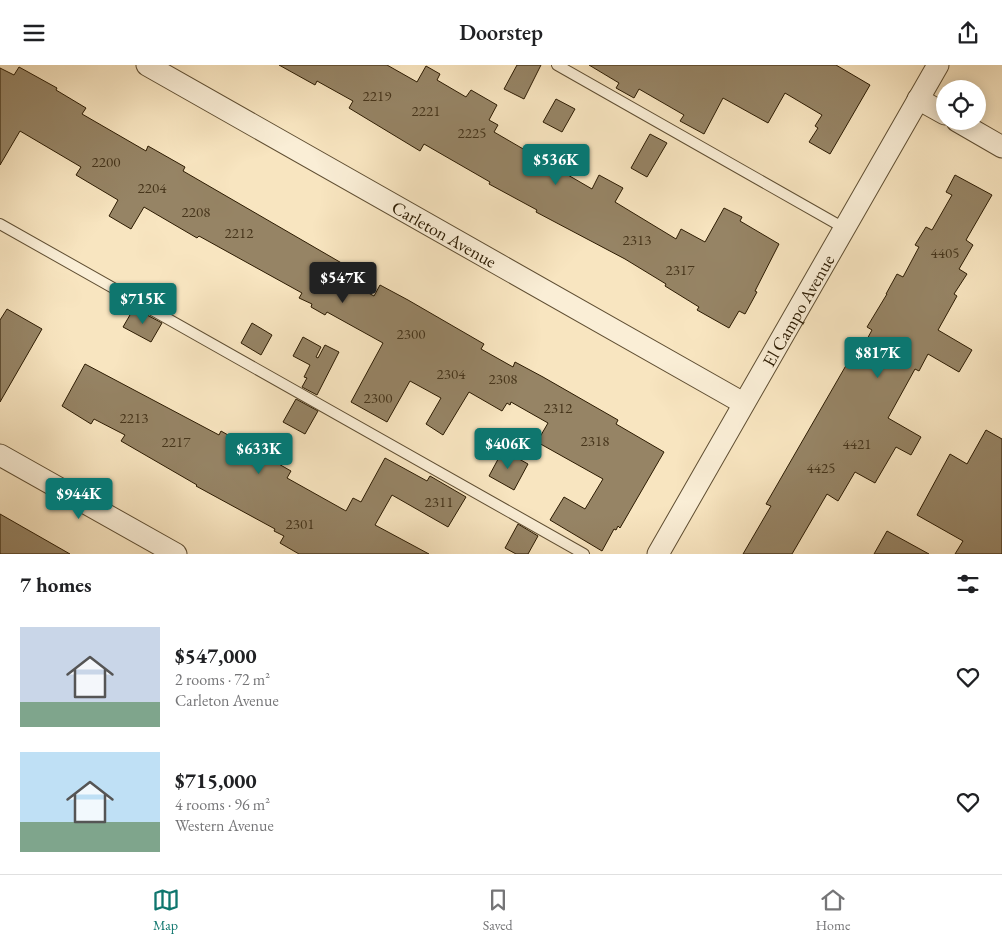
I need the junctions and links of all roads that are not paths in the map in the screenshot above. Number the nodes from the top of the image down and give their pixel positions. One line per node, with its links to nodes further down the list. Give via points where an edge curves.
1 (146, 65): 10 (street, Carleton Avenue)
2 (556, 65): 9 (lane)
3 (938, 65): 4 (street, El Campo Avenue)
4 (918, 99): 5 (street); 9 (street, El Campo Avenue)
5 (936, 109)
6 (973, 130): 7 (street)
7 (1002, 147)
8 (0, 224): 13 (lane)
9 (844, 228): 10 (street, El Campo Avenue)
10 (744, 403): 14 (street, El Campo Avenue)
11 (0, 455): 12 (street)
12 (176, 554)
13 (584, 554)
14 (658, 554)

